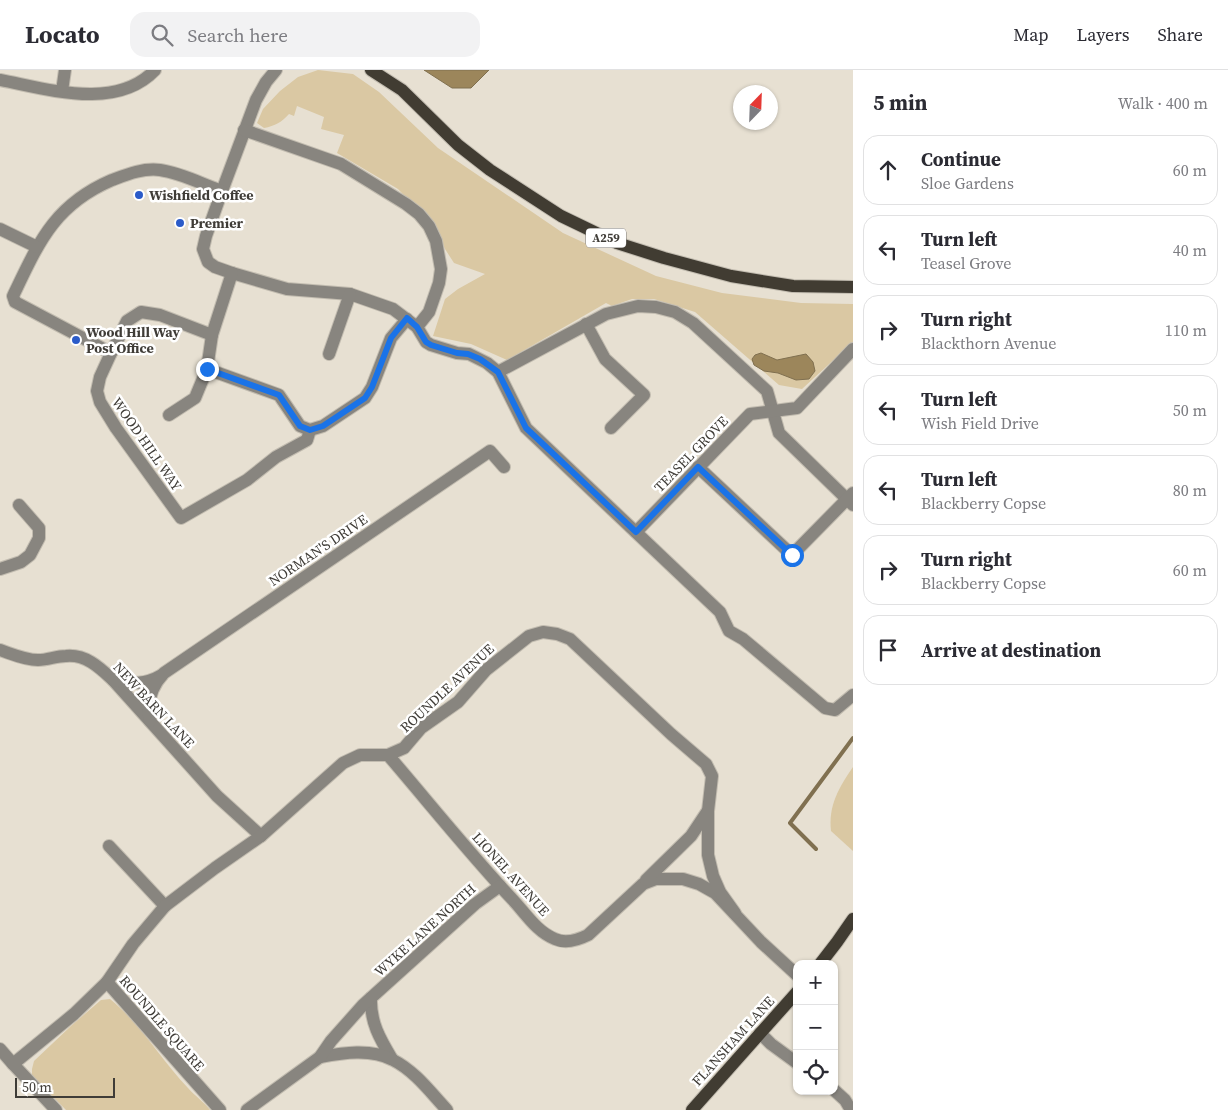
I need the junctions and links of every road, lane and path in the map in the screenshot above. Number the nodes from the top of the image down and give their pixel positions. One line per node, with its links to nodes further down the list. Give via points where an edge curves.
1 (65, 70): 8 (street)
2 (155, 70): 8 (street, via 150,76 120,91 81,94)
3 (277, 70): 9 (street, via 259,94)
4 (371, 70): 7 (main road, A259)
5 (387, 70): 7 (main road, A259)
6 (0, 80): 8 (street)
7 (402, 90): 14 (main road, A259, via 458,145 490,170 561,216 617,243 731,276 793,286)
8 (62, 91)
9 (244, 130): 10 (street); 16 (street, via 341,164 419,214 436,241 441,269 440,283 429,312)
10 (222, 191): 12 (street, via 161,170 127,174 80,197 48,229); 13 (street, via 203,249 208,262)
11 (0, 228): 12 (street)
12 (37, 246): 20 (street, via 13,296 15,302)
13 (232, 273): 15 (street, via 287,289); 18 (street)
14 (853, 287)
15 (350, 294): 16 (street, via 393,309); 21 (street)
16 (412, 323): 23 (street, via 431,345 468,354); 27 (street, via 391,338 365,398 323,426)
17 (586, 324): 23 (street); 24 (street, via 606,314 638,306 675,312 693,322 767,391); 26 (street, via 605,359 644,395)
18 (212, 334): 20 (street, WOOD HILL WAY, via 160,315 141,312 127,321); 22 (street)
19 (853, 349): 24 (street, TEASEL GROVE, via 797,408)
20 (111, 353): 27 (street, WOOD HILL WAY, via 100,377 97,391 100,402 181,518 307,440)
21 (329, 354)
22 (207, 369): 25 (street, via 195,398); 27 (street, via 279,395 300,426)
23 (498, 372): 32 (street, via 526,428)
24 (773, 412): 29 (street, TEASEL GROVE, via 750,414); 30 (street, via 779,433)
25 (169, 415)
26 (611, 428)
27 (310, 430)
28 (504, 467): 35 (street, NORMAN'S DRIVE, via 490,452)
29 (698, 467): 30 (street, via 792,555); 32 (street, TEASEL GROVE)
30 (851, 499)
31 (19, 505): 33 (street, via 39,528 39,538 30,555 21,562)
32 (636, 532): 37 (street, via 720,612 729,631 743,639 825,708 835,710)
33 (0, 569)
34 (0, 650): 36 (street, NEW BARN LANE, via 38,660 78,656)
35 (164, 673): 36 (street, NORMAN'S DRIVE, via 138,684); 38 (street, NORMAN'S DRIVE, via 152,691 148,710)
36 (113, 680): 38 (street, NEW BARN LANE)
37 (853, 695)
38 (150, 721): 41 (street, NEW BARN LANE, via 217,796)
39 (388, 755): 40 (street, ROUNDLE AVENUE, via 404,748 421,728 458,702 486,670 514,646 543,632 557,634 582,649 706,764 712,776); 41 (street, via 360,755 343,763); 44 (street, LIONEL AVENUE)
40 (708, 811): 43 (street, ROUNDLE AVENUE, via 674,855); 46 (street, ROUNDLE AVENUE, via 708,855 713,876)
41 (261, 836): 45 (street)
42 (109, 846): 45 (street)
43 (642, 884): 44 (street, LIONEL AVENUE, via 588,935 566,941 545,934); 46 (street, LIONEL AVENUE, via 669,878 691,881 714,893)
44 (500, 886): 52 (street, WYKE LANE NORTH, via 475,904)
45 (165, 906): 50 (street)
46 (735, 913): 49 (street, LIONEL AVENUE)
47 (853, 919): 48 (main road)
48 (823, 960)
49 (793, 971)
50 (107, 982): 58 (street, ROUNDLE SQUARE); 61 (street, ROUNDLE SQUARE)
51 (793, 996): 53 (main road, FLANSHAM LANE)
52 (371, 998): 55 (street, WYKE LANE NORTH); 56 (street, via 371,1012 378,1036)
53 (760, 1033): 57 (street); 64 (main road, FLANSHAM LANE)
54 (0, 1049): 58 (street)
55 (320, 1057): 56 (street, via 357,1053); 62 (street, WYKE LANE NORTH)
56 (392, 1059): 63 (street, via 409,1070)
57 (793, 1060)
58 (13, 1064): 60 (street)
59 (838, 1094): 65 (street)
60 (56, 1110)
61 (220, 1110)
62 (247, 1110)
63 (448, 1110)
64 (692, 1110)
65 (851, 1110)

